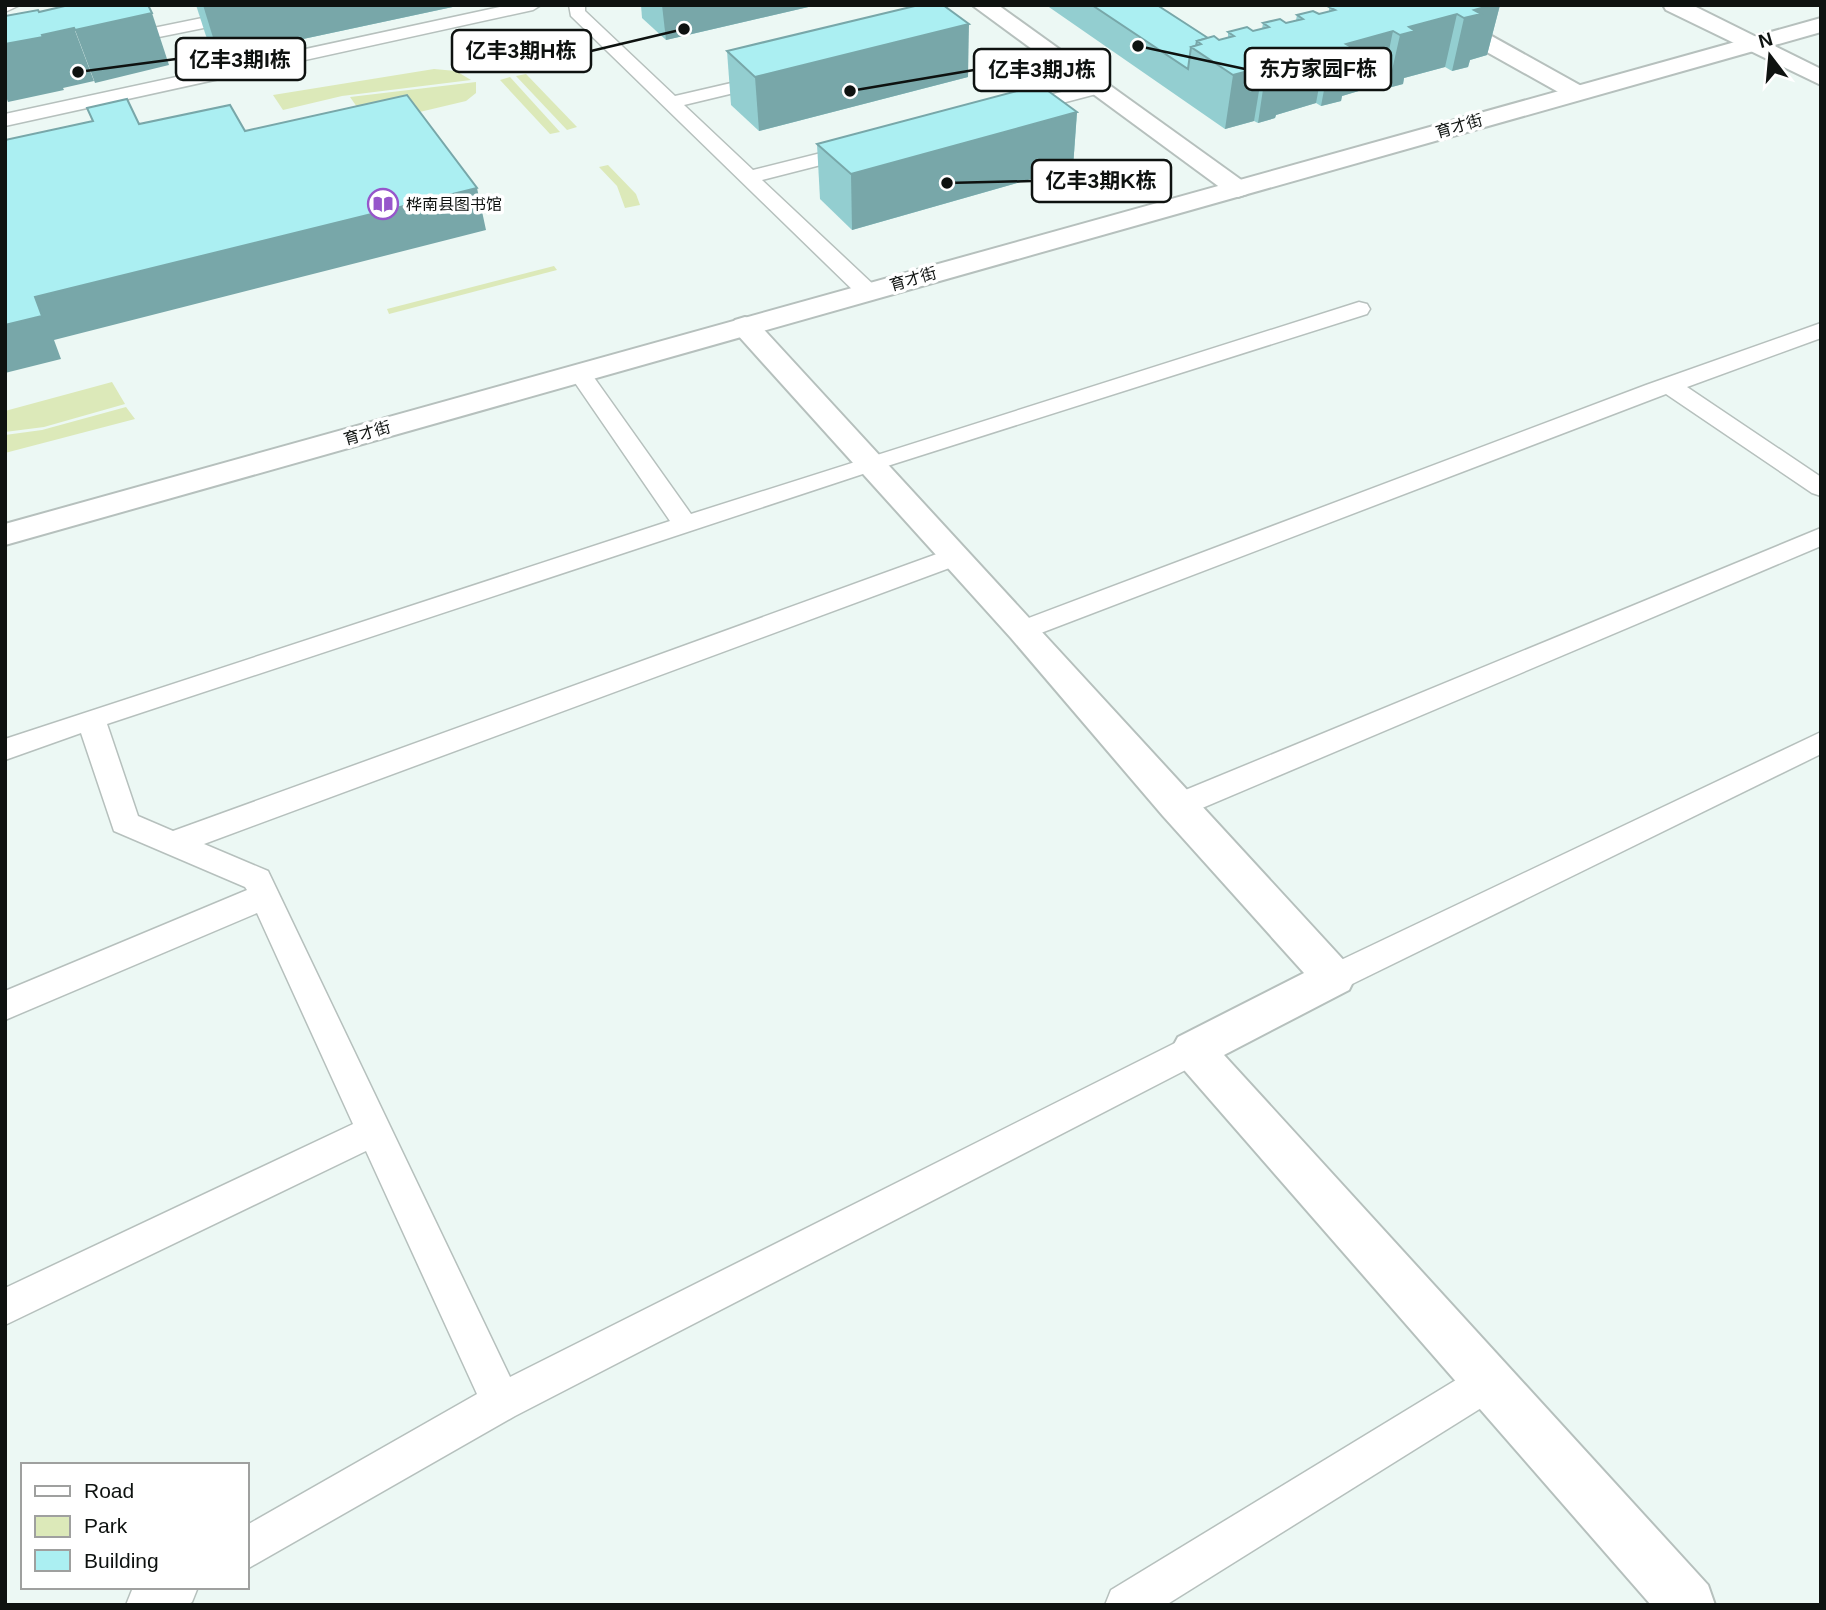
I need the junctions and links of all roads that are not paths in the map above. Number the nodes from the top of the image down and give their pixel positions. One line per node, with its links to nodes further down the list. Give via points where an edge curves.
1 (12, 5): 8 (lane)
2 (293, 5): 11 (lane)
3 (533, 5): 19 (lane)
4 (576, 5): 17 (lane)
5 (983, 5): 15 (main road)
6 (1674, 5): 12 (main road)
7 (1721, 5): 10 (main road)
8 (5, 6)
9 (1420, 12): 16 (main road)
10 (1804, 36): 12 (main road, 育才街)
11 (101, 44)
12 (1752, 44): 14 (main road); 16 (main road, 育才街)
13 (791, 74): 17 (lane)
14 (1821, 78)
15 (1098, 88): 18 (lane); 22 (main road)
16 (1577, 93): 22 (main road, 育才街)
17 (671, 102): 21 (lane)
18 (1004, 112)
19 (5, 120)
20 (870, 146): 21 (lane)
21 (748, 177): 23 (lane)
22 (1238, 189): 23 (main road, 育才街)
23 (868, 292): 25 (main road, 育才街)
24 (1359, 309): 29 (lane)
25 (745, 326): 27 (main road, 育才街); 29 (main road)
26 (1821, 330): 28 (lane)
27 (580, 374): 31 (lane); 32 (main road, 育才街)
28 (1670, 386): 30 (lane); 35 (lane)
29 (869, 464): 31 (lane); 34 (main road)
30 (1821, 488)
31 (685, 524): 36 (lane)
32 (5, 535)
33 (1821, 536): 39 (lane)
34 (954, 557): 35 (main road); 40 (lane)
35 (1023, 630): 39 (main road)
36 (91, 719): 38 (lane); 40 (lane, via 125,823)
37 (1821, 742): 42 (lane)
38 (5, 750)
39 (1178, 806): 42 (main road)
40 (173, 843): 41 (lane, via 257,879)
41 (265, 896): 43 (lane); 45 (lane)
42 (1334, 978): 44 (main road)
43 (5, 1006)
44 (1193, 1050): 47 (main road); 48 (lane)
45 (375, 1130): 46 (lane); 48 (lane)
46 (5, 1307)
47 (1488, 1382): 52 (lane); 53 (main road)
48 (501, 1402): 49 (lane)
49 (248, 1547)
50 (174, 1589): 51 (lane)
51 (146, 1605)
52 (1126, 1605)
53 (1688, 1605)

